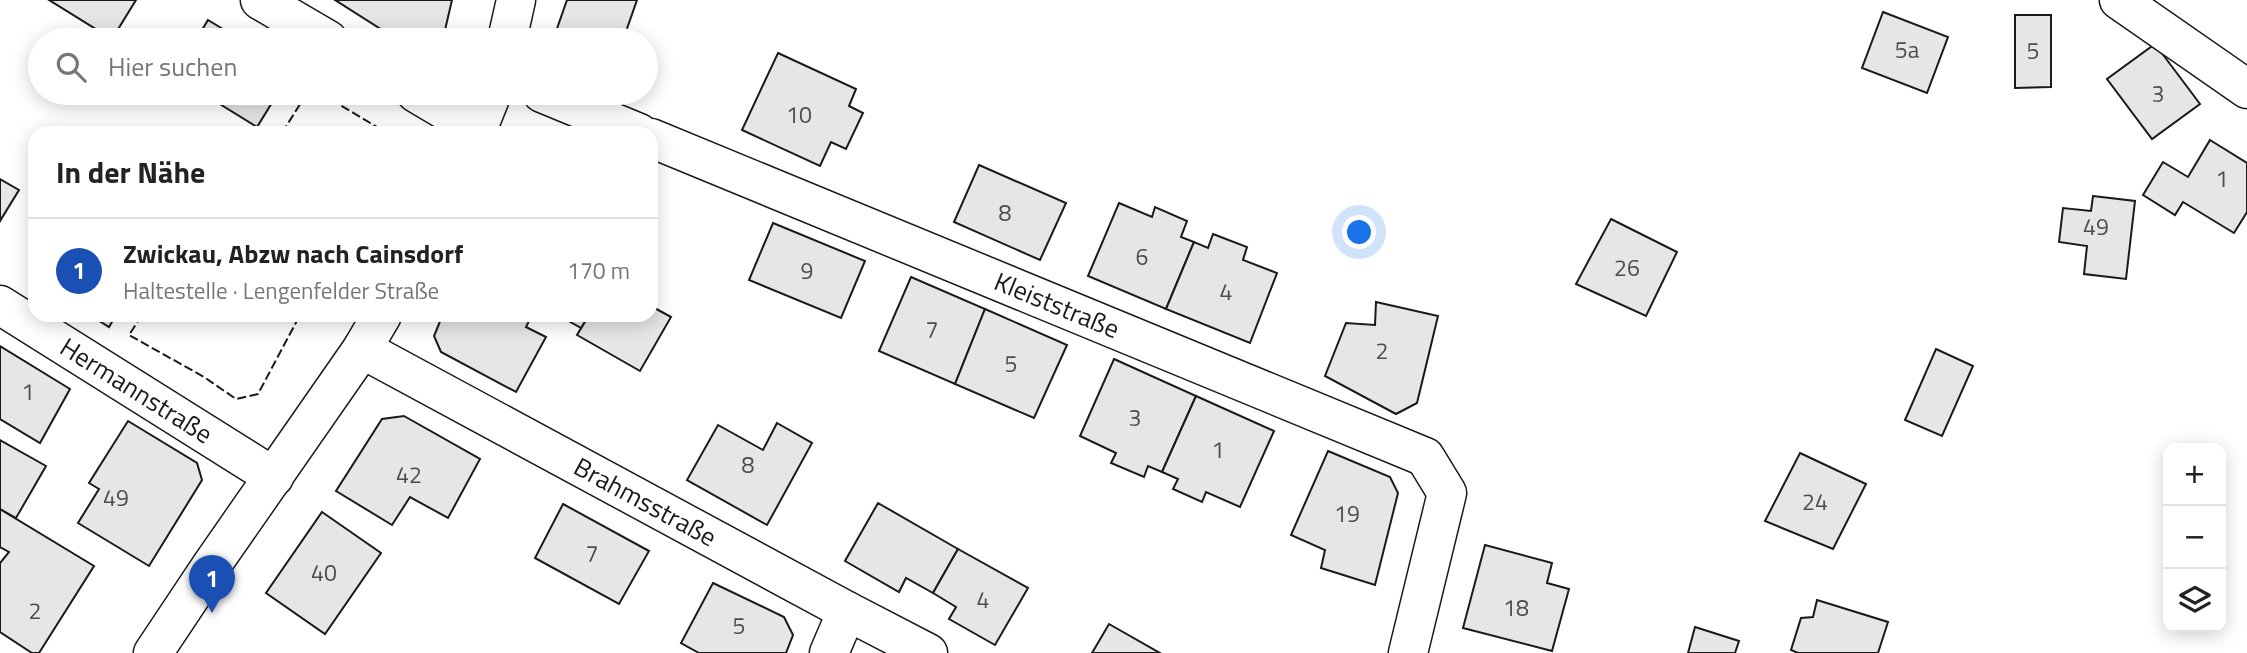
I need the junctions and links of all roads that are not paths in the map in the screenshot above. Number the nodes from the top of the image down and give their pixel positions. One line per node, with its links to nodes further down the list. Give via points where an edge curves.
1 (260, 0): 4 (street)
2 (516, 0): 5 (street)
3 (2119, 0): 6 (street)
4 (308, 28)
5 (510, 28)
6 (2247, 89)
7 (435, 105): 10 (street)
8 (487, 105): 11 (street)
9 (571, 105): 12 (street)
10 (469, 126)
11 (479, 126)
12 (622, 126)
13 (658, 141): 22 (street, Kleiststraße, via 1424,457 1447,493)
14 (0, 305): 17 (street, Hermannstraße)
15 (378, 322): 16 (street)
16 (362, 349): 17 (street); 18 (street, Brahmsstraße)
17 (274, 477): 19 (street)
18 (847, 611): 20 (street); 21 (street, Brahmsstraße)
19 (153, 653)
20 (829, 653)
21 (928, 653)
22 (1408, 653)

